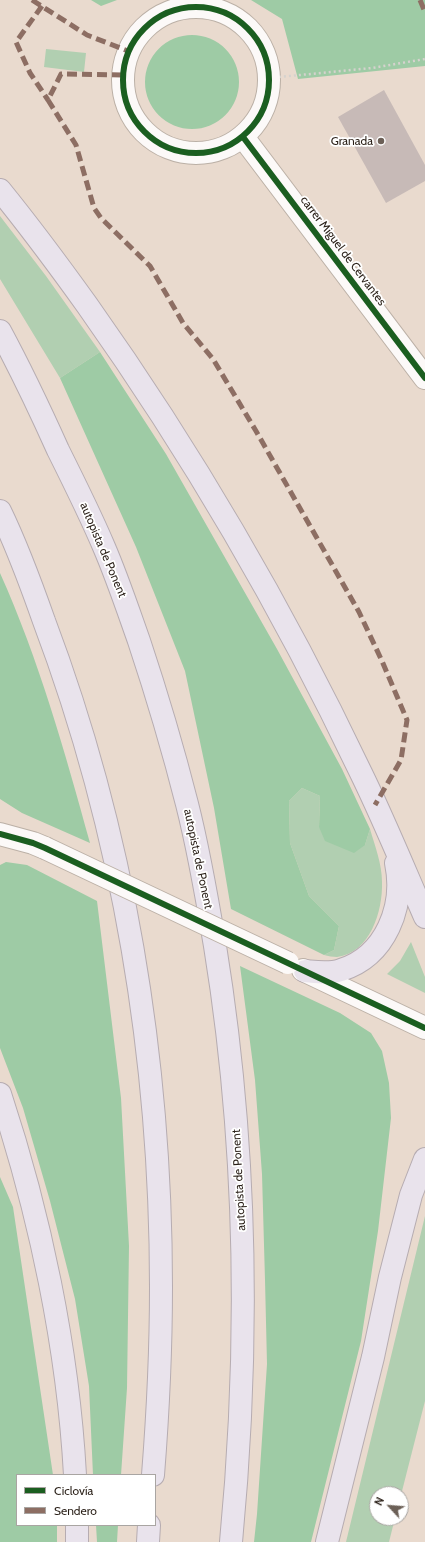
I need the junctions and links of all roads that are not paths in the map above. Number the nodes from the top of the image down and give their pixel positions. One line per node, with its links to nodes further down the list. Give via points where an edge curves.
1 (243, 137): 1 (street, via 222,149 198,154 174,150 152,139 135,122 125,100 122,75 128,51 141,31 160,16 182,8 206,7 229,14 249,29 262,48 269,78 267,96 258,118); 4 (street, carrer Miguel de Cervantes)
2 (0, 190): 7 (highway, via 19,212 161,412 226,518 320,689 362,774)
3 (0, 331): 19 (highway, autopista de Ponent, via 20,367 105,548 128,609 170,740 188,806 204,881 231,1064 241,1202 242,1352)
4 (425, 378)
5 (0, 510): 14 (highway, via 58,656 80,724 100,794 130,930 142,1003 151,1080 160,1216 160,1358)
6 (0, 834): 9 (street, bridge, via 45,848)
7 (390, 839): 8 (highway); 9 (highway, via 397,871 396,908 390,926 380,943 354,965 334,971 323,973)
8 (425, 917)
9 (296, 967): 10 (street)
10 (425, 1028)
11 (0, 1094): 13 (highway, via 38,1228 53,1303 73,1433)
12 (425, 1159): 20 (highway, via 416,1179 390,1276 373,1357)
13 (75, 1474)
14 (153, 1474)
15 (77, 1526): 17 (highway)
16 (150, 1526): 18 (highway)
17 (77, 1542)
18 (148, 1542)
19 (231, 1542)
20 (327, 1542)

